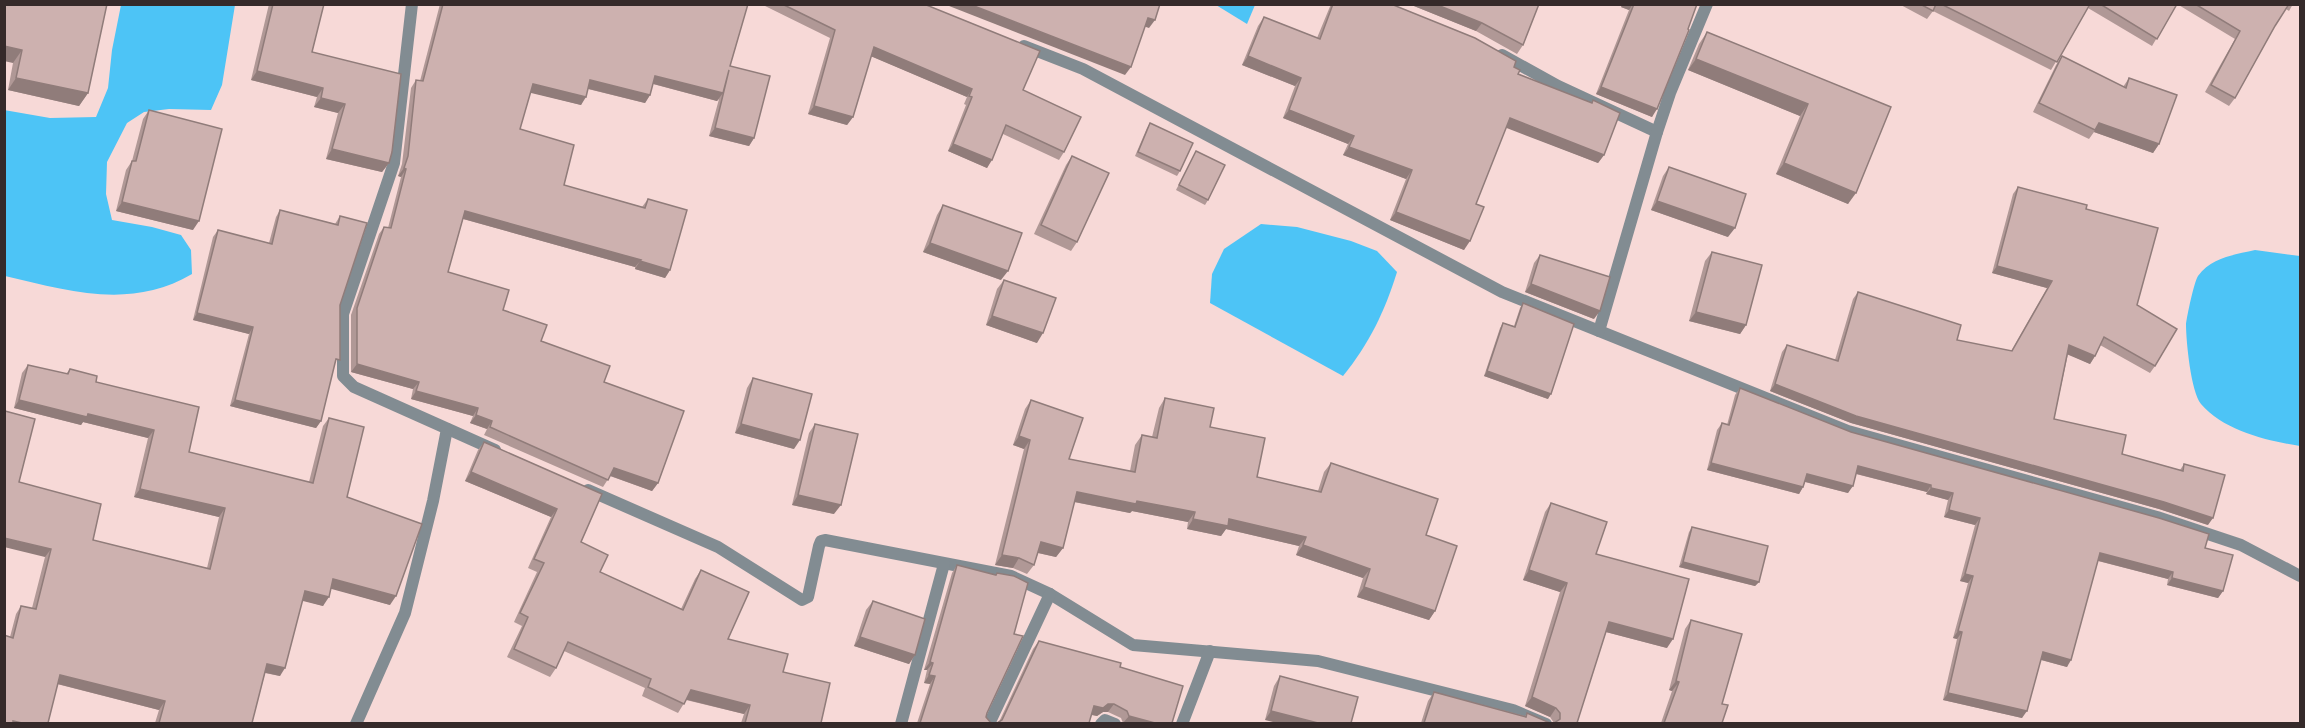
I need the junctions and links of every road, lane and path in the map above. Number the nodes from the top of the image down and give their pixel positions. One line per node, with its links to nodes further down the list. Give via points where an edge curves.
1 (412, 4): 7 (street, via 394,163 343,314 342,368 343,376 354,387)
2 (1707, 4): 5 (street)
3 (1007, 39): 6 (street, via 1083,69 1502,292)
4 (1492, 50): 5 (street)
5 (1657, 132): 6 (street)
6 (1599, 331): 11 (street, via 1848,431 2157,517 2241,546)
7 (447, 429): 8 (street); 14 (street, via 405,613)
8 (512, 457)
9 (577, 486): 10 (street, via 718,547 802,600 808,597 820,541)
10 (944, 564): 12 (street, via 1011,576); 15 (street)
11 (2301, 576)
12 (1050, 594): 13 (street, via 1133,645); 16 (street)
13 (1210, 651): 19 (street); 20 (street, via 1318,661 1513,710)
14 (356, 723)
15 (901, 723)
16 (989, 723)
17 (1101, 723): 18 (street)
18 (1115, 723)
19 (1182, 723)
20 (1546, 723)

